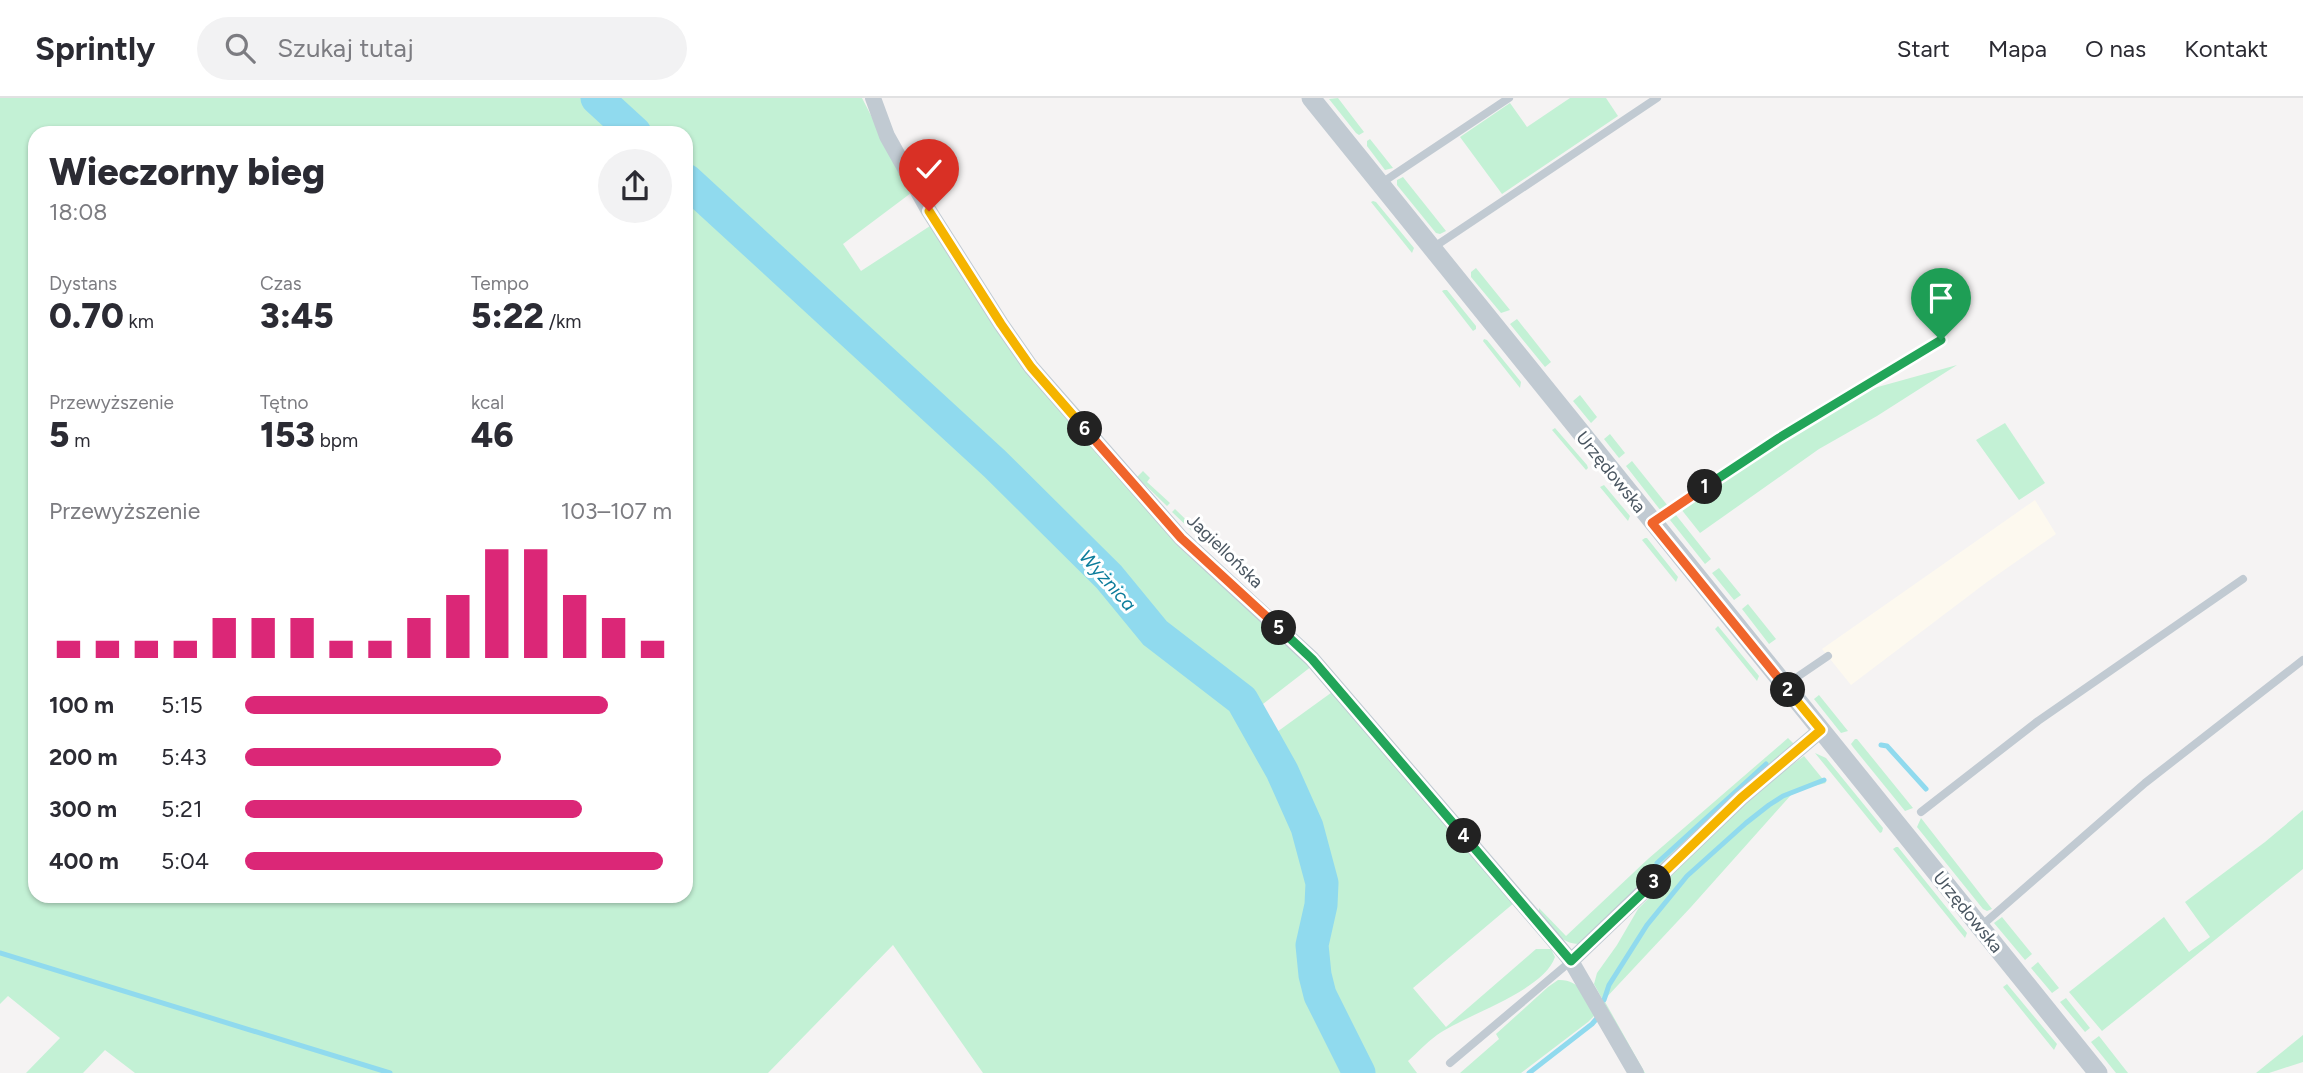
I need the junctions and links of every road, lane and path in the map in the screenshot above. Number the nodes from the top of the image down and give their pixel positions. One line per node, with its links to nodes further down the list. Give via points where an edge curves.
1 (873, 98): 16 (street, Jagiellońska, via 887,136 923,200 1031,367 1181,538 1312,659)
2 (1311, 98): 5 (street, Urzędowska)
3 (1509, 98): 5 (lane)
4 (1657, 98): 6 (lane)
5 (1380, 184): 6 (street, Urzędowska)
6 (1432, 249): 8 (street, Urzędowska)
7 (1941, 340): 8 (lane, via 1779,438)
8 (1652, 523): 12 (street, Urzędowska)
9 (2243, 579): 14 (lane, via 2038,721)
10 (1828, 656): 12 (lane)
11 (2303, 660): 15 (lane, via 2145,783)
12 (1784, 686): 13 (street, Urzędowska)
13 (1821, 730): 15 (street, Urzędowska); 16 (street, via 1741,798)
14 (1921, 812)
15 (1980, 926): 19 (street, Urzędowska)
16 (1571, 961): 17 (lane); 18 (street, Jagiellońska)
17 (1450, 1063)
18 (1636, 1073)
19 (2098, 1073)

